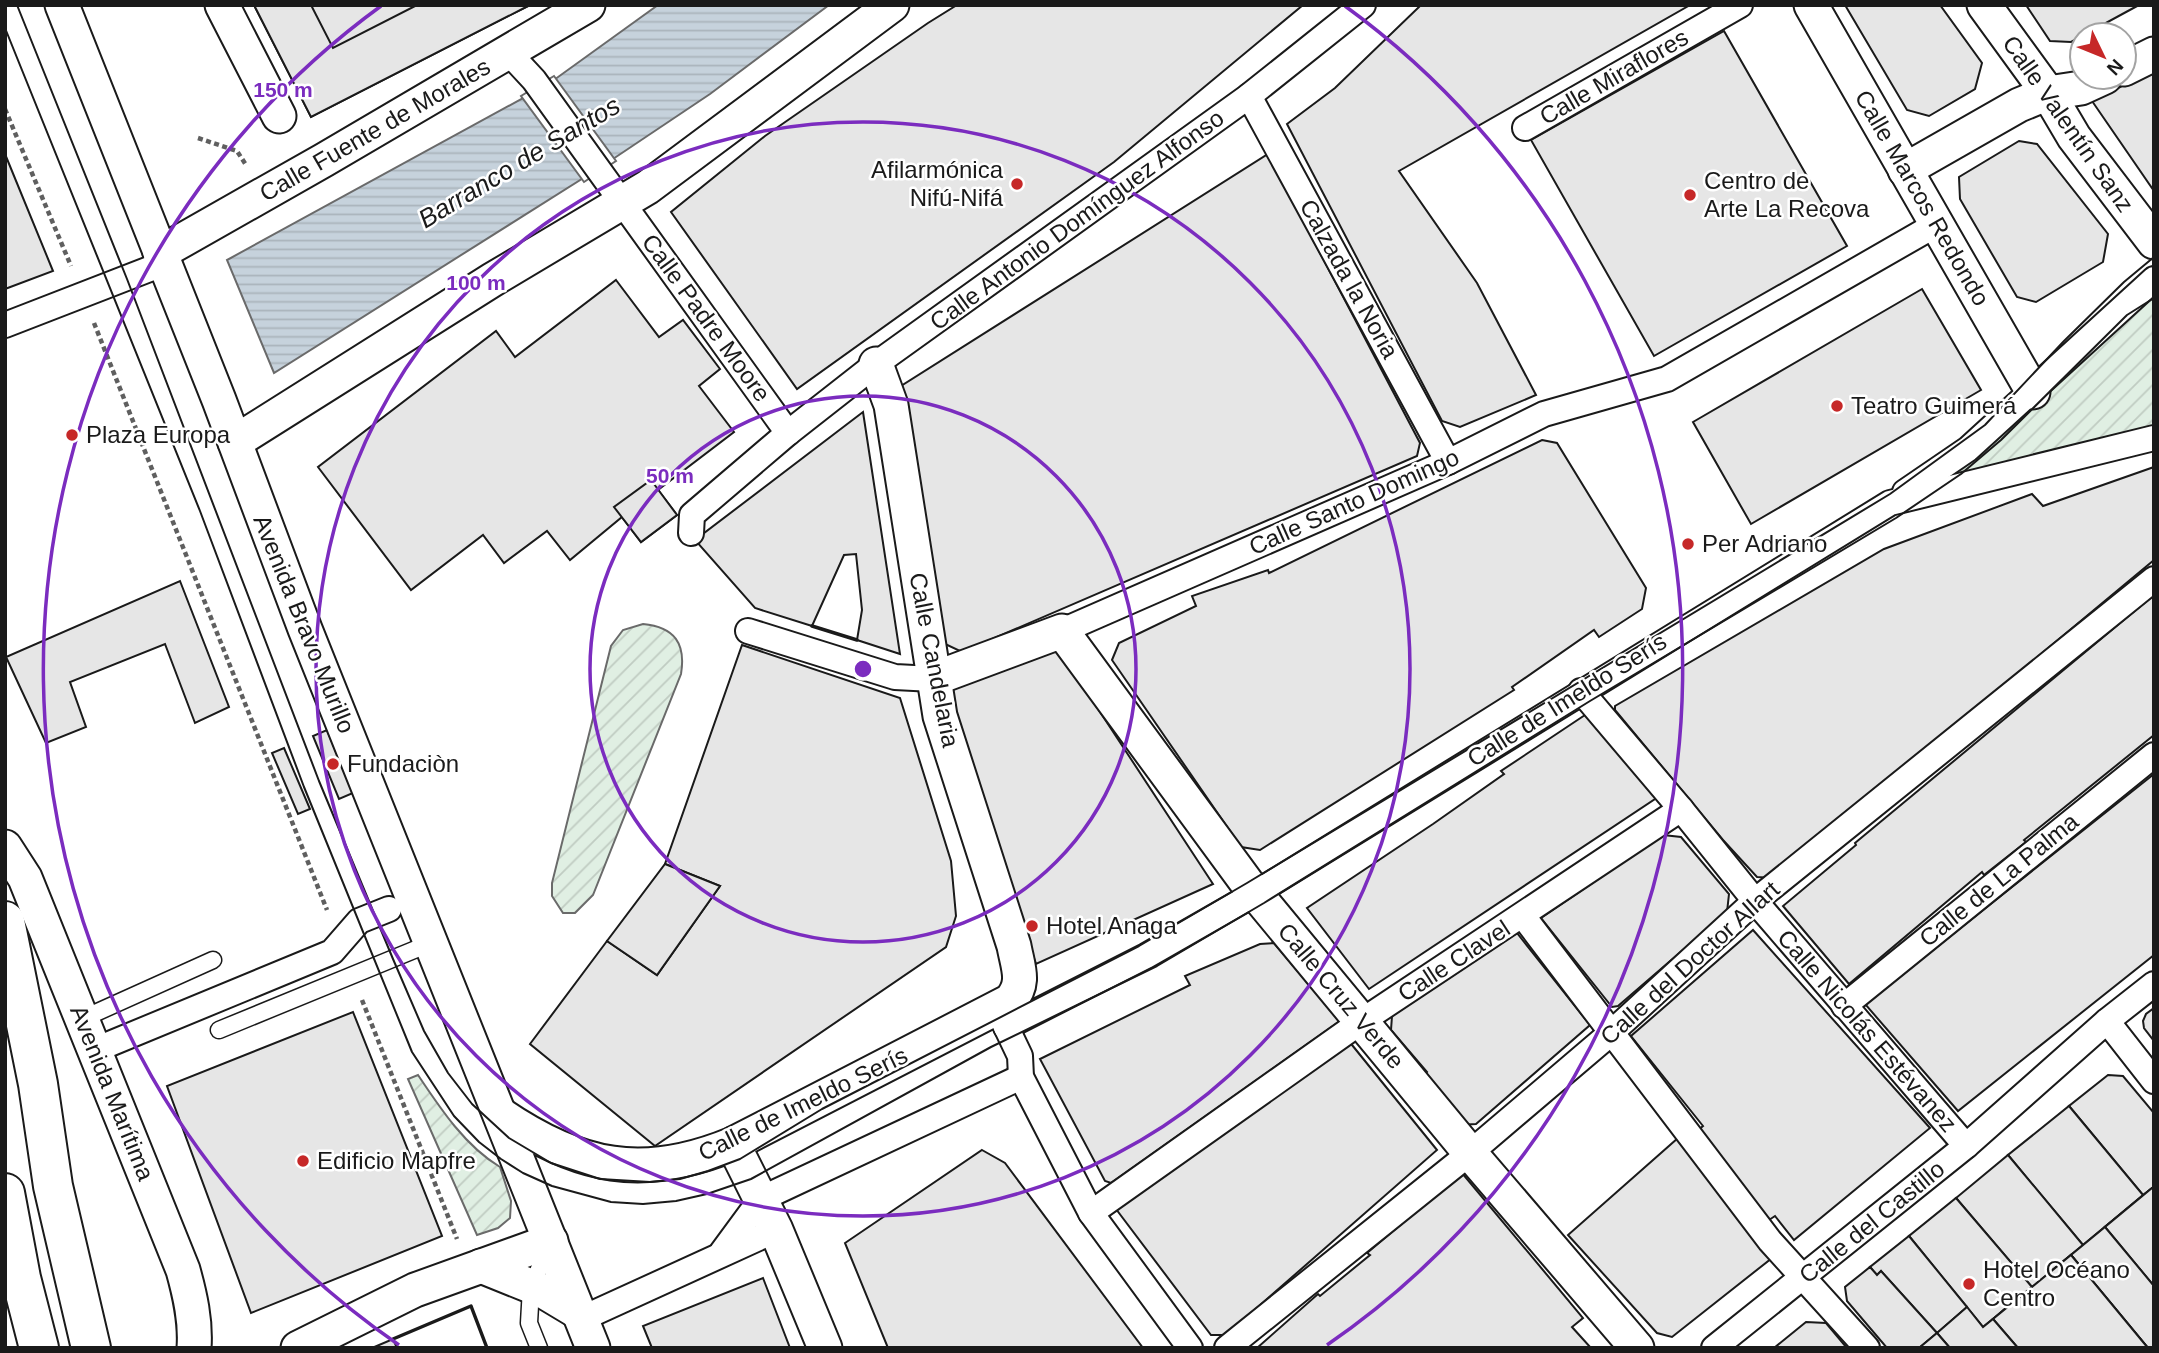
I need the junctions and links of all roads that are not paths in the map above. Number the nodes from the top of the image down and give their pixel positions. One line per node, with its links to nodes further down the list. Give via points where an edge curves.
1 (62, 5): 21 (street, Avenida Bravo Murillo)
2 (222, 5): 15 (street)
3 (588, 5): 9 (street, Calle Fuente de Morales)
4 (892, 5): 18 (street, via 671,171)
5 (1363, 5): 14 (street, Calle Antonio Domínguez Alfonso)
6 (1740, 5): 16 (street, Calle Miraflores)
7 (1811, 5): 17 (street, Calle Marcos Redondo)
8 (1984, 5): 13 (street, Calle Valentín Sanz)
9 (508, 52): 18 (street, Calle Padre Moore); 21 (street, Calle Fuente de Morales, via 264,194)
10 (2154, 54): 11 (street)
11 (2138, 62)
12 (2068, 90): 13 (street)
13 (2048, 93): 17 (street); 20 (street, Calle Valentín Sanz, via 2074,137)
14 (1249, 96): 24 (street, Calle Antonio Domínguez Alfonso); 29 (street, Calzada la Noria)
15 (279, 116)
16 (1525, 128)
17 (1905, 170): 19 (street, Calle Marcos Redondo)
18 (616, 192): 26 (street, Calle Padre Moore); 28 (street, via 468,295)
19 (1937, 224): 25 (street, Calle Marcos Redondo); 29 (street, Calle Santo Domingo, via 1667,379 1544,414)
20 (2154, 242)
21 (164, 263): 23 (street); 28 (street, Avenida Bravo Murillo)
22 (2154, 279): 25 (street)
23 (5, 325)
24 (876, 364): 26 (street, Calle Antonio Domínguez Alfonso); 35 (street, Calle Candelaria, via 891,405)
25 (2033, 392): 30 (street, via 1968,449)
26 (788, 433): 31 (street, Calle Antonio Domínguez Alfonso, via 692,515)
27 (2154, 438): 30 (street, Calle de Imeldo Serís)
28 (235, 442): 45 (street, Avenida Bravo Murillo)
29 (1448, 462): 34 (street, Calle Santo Domingo)
30 (1890, 503): 36 (street, Calle de Imeldo Serís)
31 (691, 533)
32 (2154, 579): 41 (street, Calle del Doctor Allart)
33 (748, 631): 35 (street, Calle Santo Domingo, via 895,677)
34 (1062, 631): 35 (street, Calle Santo Domingo); 40 (street, Calle Cruz Verde)
35 (933, 679): 49 (street, Calle Candelaria, via 940,716 1014,946 1020,979)
36 (1581, 691): 38 (street, Calle Nicolás Estévanez); 40 (street, Calle de Imeldo Serís)
37 (2154, 755): 48 (street, Calle de La Palma)
38 (1681, 809): 41 (street, Calle Nicolás Estévanez); 43 (street, Calle Clavel)
39 (5, 847): 50 (street, Avenida Marítima, via 25,878)
40 (1256, 893): 49 (street, Calle de Imeldo Serís, via 1146,956); 51 (street, Calle Cruz Verde)
41 (1755, 901): 48 (street, Calle Nicolás Estévanez); 54 (street, Calle del Doctor Allart)
42 (389, 909): 55 (street, via 359,921 332,952)
43 (1523, 916): 51 (street, Calle Clavel); 54 (street)
44 (5, 921): 74 (main road, via 53,1186)
45 (431, 943): 53 (lane); 58 (street, Avenida Bravo Murillo)
46 (213, 960): 50 (lane)
47 (2154, 984): 52 (street, Calle del Castillo)
48 (1844, 1006): 60 (street, Calle Nicolás Estévanez)
49 (1007, 1009): 56 (street, Calle Candelaria); 59 (street, Calle de Imeldo Serís)
50 (82, 1019): 55 (street, Avenida Marítima)
51 (1362, 1021): 61 (street, Calle Cruz Verde); 64 (street, Calle Clavel)
52 (2107, 1021): 57 (street); 60 (street, Calle del Castillo)
53 (219, 1030)
54 (1611, 1034): 61 (street, Calle del Doctor Allart); 69 (street, via 1770,1241)
55 (95, 1050): 72 (street, Avenida Marítima, via 183,1270)
56 (1021, 1077): 63 (street); 64 (street, Calle Candelaria)
57 (2154, 1081)
58 (500, 1114): 59 (street, Calle de Imeldo Serís, via 561,1150 619,1165 683,1161); 66 (street, Avenida Bravo Murillo)
59 (733, 1144): 63 (street)
60 (1966, 1146): 69 (street, Calle del Castillo)
61 (1470, 1153): 79 (street, Calle del Doctor Allart); 80 (street, Calle Cruz Verde)
62 (5, 1193): 73 (main road)
63 (761, 1199): 65 (street); 67 (street)
64 (1091, 1213): 78 (street, Calle Candelaria)
65 (776, 1230): 67 (street); 77 (street)
66 (551, 1241): 68 (street); 70 (lane); 71 (street, Avenida Bravo Murillo)
67 (722, 1252): 71 (street)
68 (475, 1268): 70 (street); 75 (street, via 415,1290)
69 (1804, 1278): 81 (street, Calle del Castillo); 82 (street)
70 (531, 1287): 71 (street); 76 (lane, via 529,1323)
71 (584, 1326)
72 (198, 1343)
73 (39, 1348)
74 (91, 1348)
75 (298, 1348)
76 (539, 1348)
77 (825, 1348)
78 (1190, 1348)
79 (1227, 1348)
80 (1637, 1348)
81 (1714, 1348)
82 (1867, 1348)

